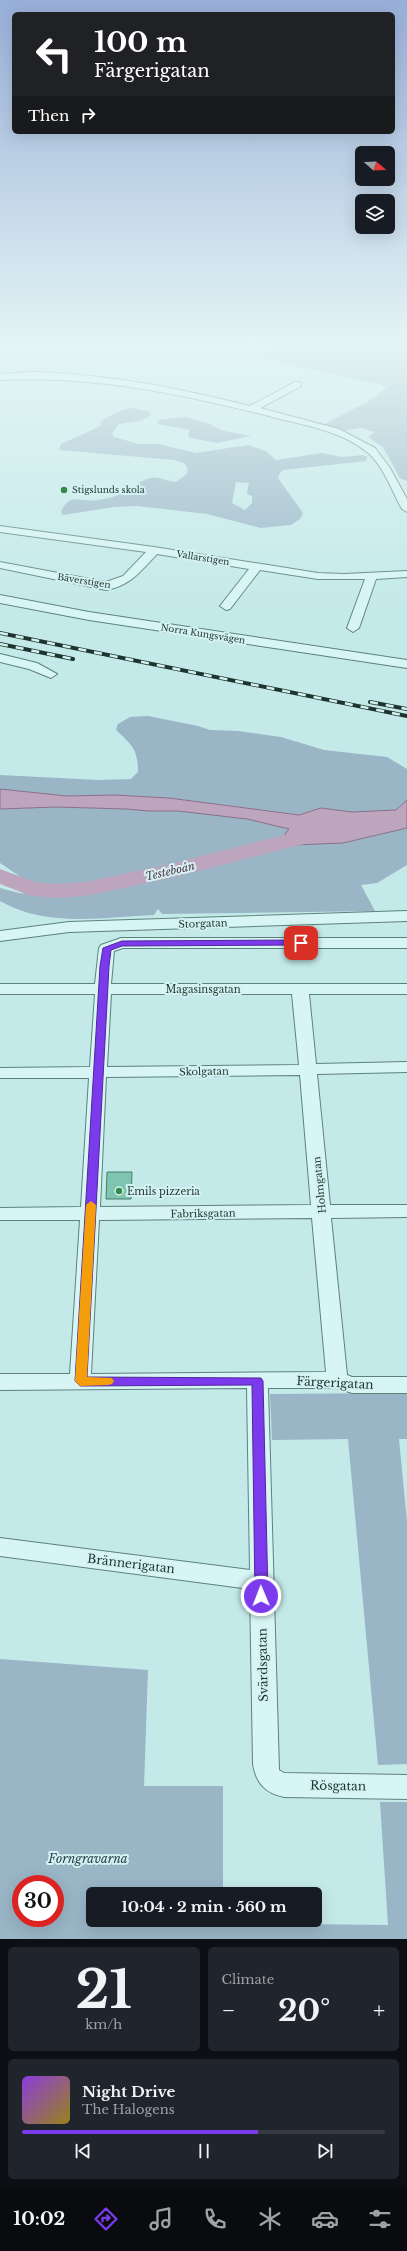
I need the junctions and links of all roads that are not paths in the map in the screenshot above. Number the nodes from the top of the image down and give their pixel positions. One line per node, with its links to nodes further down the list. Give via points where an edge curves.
1 (332, 431): 3 (street, via 374,452)
2 (407, 486): 3 (street)
3 (395, 487): 4 (street)
4 (407, 509)
5 (0, 529): 6 (street, Vallarstigen)
6 (154, 550): 7 (street, Bäverstigen, via 126,581 118,585 106,586); 8 (street, Vallarstigen)
7 (0, 565)
8 (258, 566): 10 (street, Vallarstigen, via 318,576); 12 (street)
9 (407, 574): 10 (street, Vallarstigen)
10 (371, 577): 13 (street)
11 (0, 599): 15 (street, Norra Kungsvägen, via 89,616)
12 (226, 606)
13 (353, 628)
14 (0, 658): 16 (street, via 33,666)
15 (407, 664)
16 (51, 674)
17 (407, 916): 18 (street, Storgatan, via 69,927)
18 (0, 936)
19 (407, 943): 21 (street, via 122,943 109,946 105,955)
20 (0, 989): 21 (street, Magasinsgatan)
21 (103, 989): 22 (street, Magasinsgatan); 26 (street)
22 (300, 989): 23 (street, Magasinsgatan); 25 (street, Holmgatan)
23 (407, 989)
24 (407, 1067): 25 (street, Skolgatan)
25 (308, 1070): 26 (street, Skolgatan); 28 (street, Holmgatan)
26 (99, 1072): 27 (street, Skolgatan); 31 (street)
27 (0, 1073)
28 (322, 1212): 29 (street, Fabriksgatan); 31 (street, Fabriksgatan); 32 (street, Holmgatan)
29 (407, 1212)
30 (0, 1214): 31 (street, Fabriksgatan)
31 (90, 1214): 33 (street)
32 (338, 1380): 34 (street, Färgerigatan); 36 (street, Färgerigatan, via 352,1385)
33 (80, 1381): 34 (street, Färgerigatan); 35 (street, Färgerigatan)
34 (257, 1381): 38 (street, Svärdsgatan)
35 (0, 1382)
36 (407, 1385)
37 (0, 1547): 38 (street, Brännerigatan)
38 (261, 1581): 39 (street, Svärdsgatan, via 265,1764)
39 (270, 1780): 40 (street, Rösgatan, via 284,1785)
40 (407, 1786)

